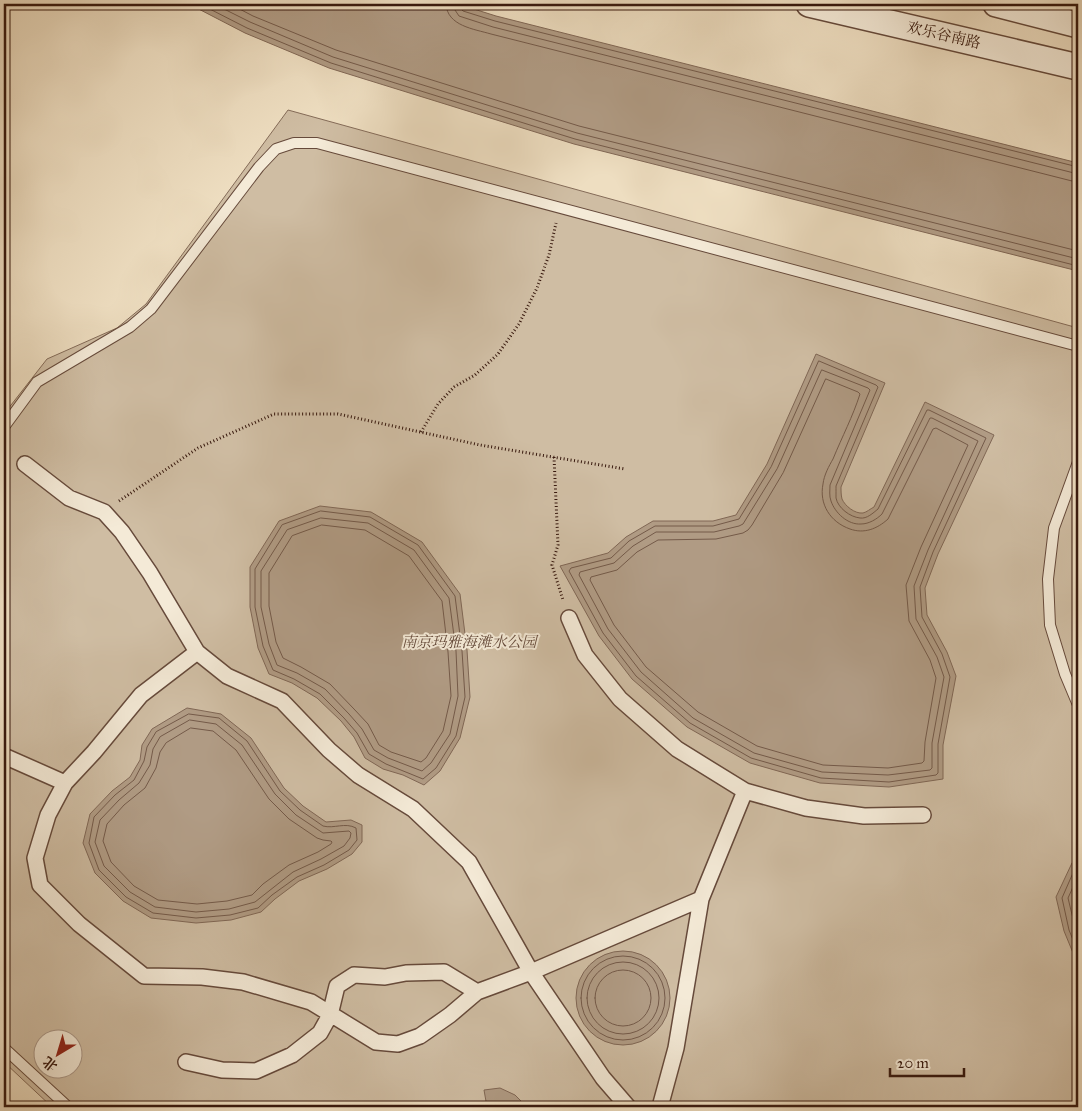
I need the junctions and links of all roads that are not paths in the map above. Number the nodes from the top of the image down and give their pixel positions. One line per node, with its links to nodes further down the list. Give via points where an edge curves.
1 (809, 4): 4 (street, 欢乐谷南路)
2 (996, 4): 3 (street)
3 (1078, 25)
4 (1078, 67)
5 (1078, 346): 6 (lane, via 317,143 294,143 276,149 259,166 151,309 130,328 37,382)
6 (4, 427)
7 (1078, 462): 11 (lane, via 1054,528 1048,579 1050,625)
8 (25, 464): 10 (street, via 69,498 104,512 150,573)
9 (569, 618): 14 (street, via 585,655 620,699 677,749)
10 (197, 652): 13 (street, via 140,695); 17 (street, via 227,676 282,701 358,775 413,809 469,862)
11 (1078, 705)
12 (4, 756): 13 (street)
13 (65, 783): 19 (street, via 48,815 35,858 40,885 78,924 144,976 202,977 243,982 311,1002)
14 (745, 791): 15 (street, via 806,808 864,816); 16 (street)
15 (924, 815)
16 (701, 899): 17 (street); 24 (street, via 676,1048)
17 (531, 972): 18 (street); 23 (street, via 603,1078)
18 (477, 992): 19 (street, via 420,1036 398,1044 376,1042); 19 (street, via 444,972 354,976 337,986)
19 (330, 1015): 21 (street, via 320,1033 292,1055 256,1071 222,1070)
20 (4, 1048): 22 (lane)
21 (186, 1062)
22 (68, 1107)
23 (628, 1107)
24 (660, 1107)

